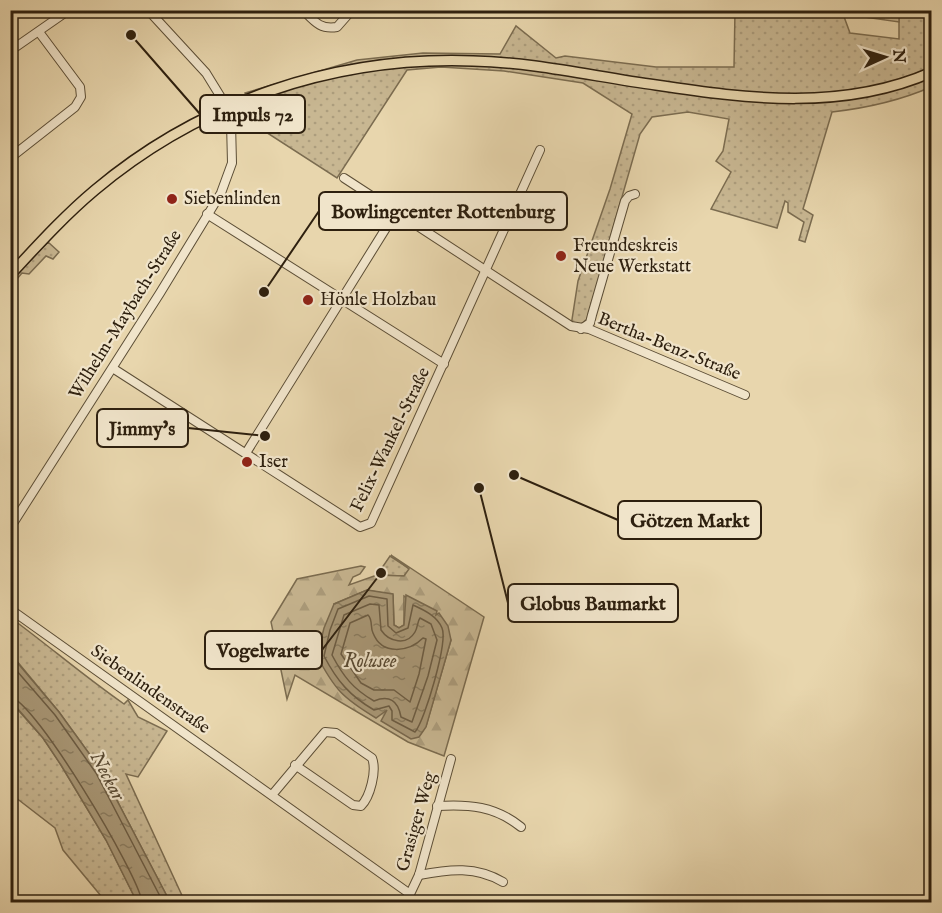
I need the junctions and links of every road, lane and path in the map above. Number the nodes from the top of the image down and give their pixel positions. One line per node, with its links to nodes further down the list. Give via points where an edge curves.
1 (69, 10): 5 (street)
2 (148, 10): 8 (street, Wilhelm-Maybach-Straße, via 206,73)
3 (303, 10): 4 (street, via 325,28 337,27)
4 (352, 10)
5 (39, 32): 6 (street); 10 (street, via 80,87 81,97 75,107)
6 (10, 51)
7 (932, 72): 8 (main road, via 864,93 778,99 498,62 426,61 354,68 310,78)
8 (226, 108): 14 (street, Wilhelm-Maybach-Straße, via 233,143 232,163 221,193); 16 (main road, via 169,138 114,174 67,214)
9 (540, 150): 15 (street, Felix-Wankel-Straße)
10 (10, 158)
11 (344, 178): 13 (street)
12 (635, 194): 18 (street, Bertha-Benz-Straße, via 625,201 590,323)
13 (396, 212): 15 (street); 17 (street)
14 (207, 214): 17 (street); 20 (street, Wilhelm-Maybach-Straße)
15 (486, 270): 18 (street, Bertha-Benz-Straße, via 571,327); 19 (street, Felix-Wankel-Straße)
16 (10, 275)
17 (342, 299): 19 (street); 22 (street)
18 (581, 329): 21 (street, Bertha-Benz-Straße)
19 (444, 364): 22 (street, Felix-Wankel-Straße, via 371,523 366,526 360,527)
20 (114, 369): 22 (street, Felix-Wankel-Straße); 23 (street, Wilhelm-Maybach-Straße)
21 (745, 395)
22 (246, 453)
23 (10, 528)
24 (10, 609): 27 (street, Siebenlindenstraße)
25 (451, 759): 28 (street, Grasiger Weg)
26 (294, 765): 26 (street, via 325,732 336,733 372,758 375,765 361,806 353,805); 27 (street)
27 (272, 795): 32 (street, Siebenlindenstraße)
28 (437, 806): 29 (street, via 474,804); 30 (street, Grasiger Weg)
29 (521, 827)
30 (419, 875): 31 (street, via 465,869 490,874); 32 (street, Grasiger Weg)
31 (504, 882)
32 (410, 894)

